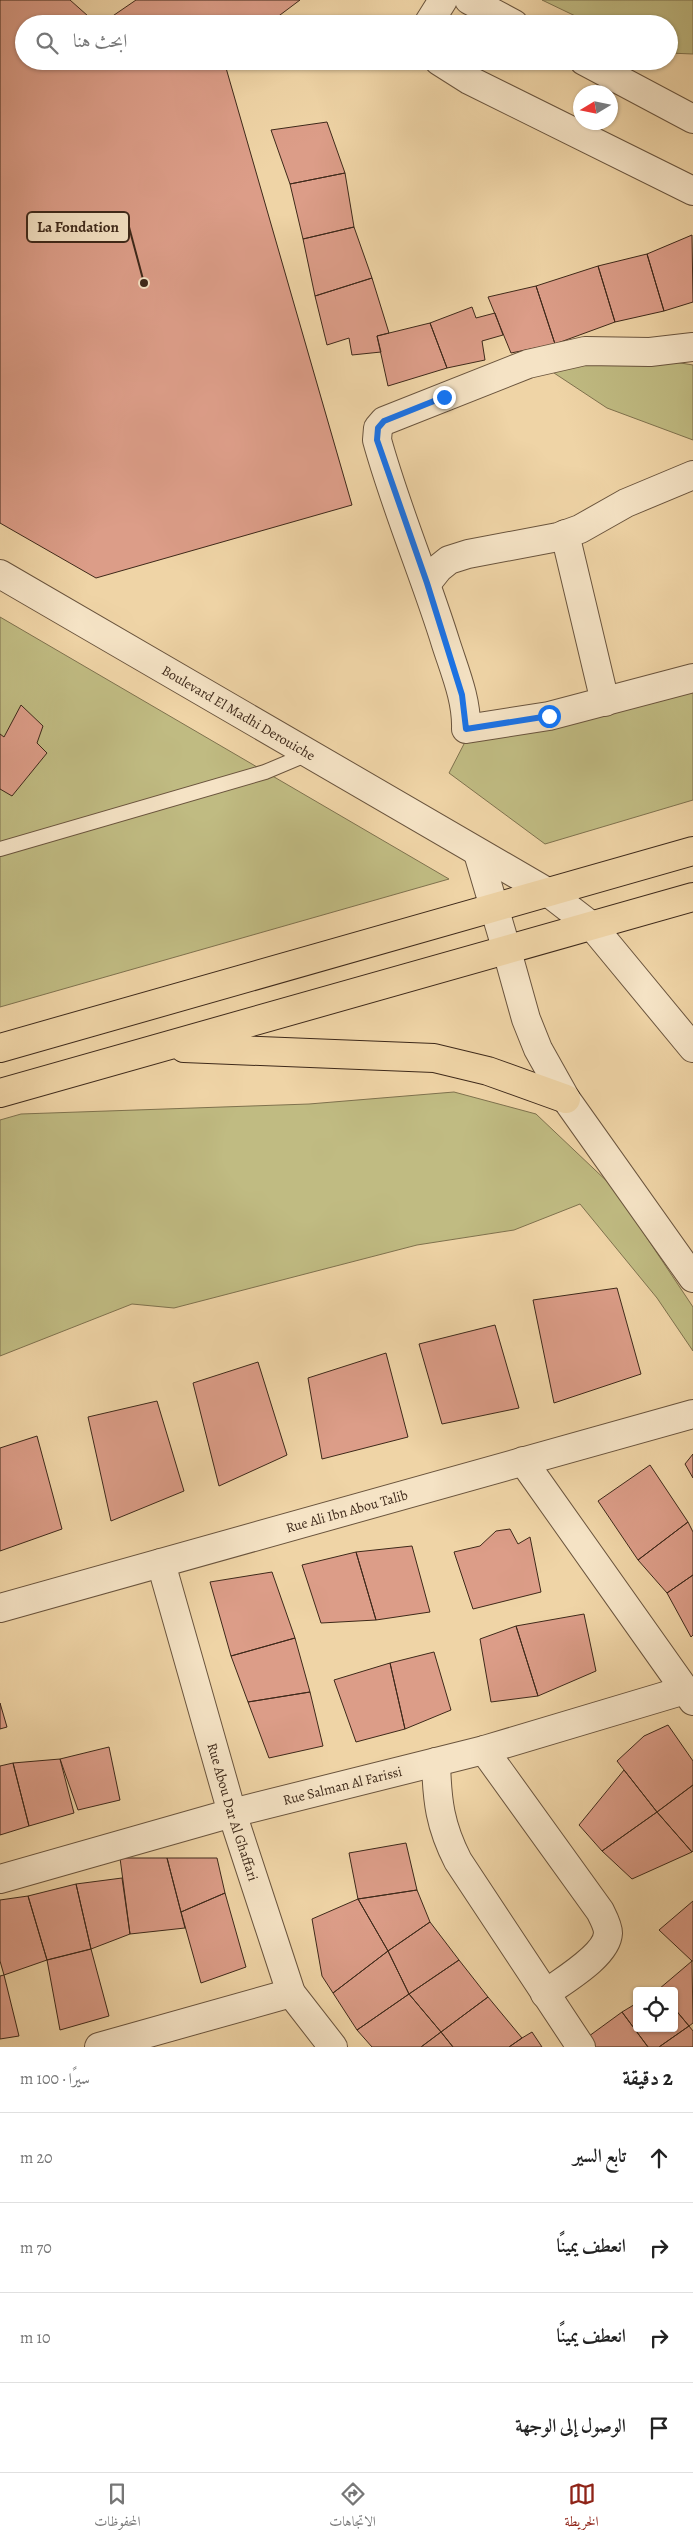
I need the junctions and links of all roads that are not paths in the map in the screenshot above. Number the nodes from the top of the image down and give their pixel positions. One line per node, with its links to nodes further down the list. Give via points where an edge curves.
1 (443, 0): 3 (street)
2 (469, 0): 4 (street)
3 (434, 15)
4 (497, 15)
5 (453, 70): 8 (street)
6 (601, 70): 7 (street)
7 (693, 119)
8 (693, 191)
9 (693, 347): 13 (street, via 650,352 585,351 528,364 384,421 378,428 377,440)
10 (693, 475): 11 (street, via 626,503)
11 (565, 534): 13 (street, via 449,560); 15 (street)
12 (0, 574): 16 (street, Boulevard El Madhi Derouiche)
13 (427, 583): 15 (street, via 462,695 466,729 549,716)
14 (693, 678): 15 (street)
15 (605, 702)
16 (308, 754): 17 (lane, via 265,772); 19 (street, Boulevard El Madhi Derouiche)
17 (0, 849)
18 (693, 851): 20 (main road)
19 (478, 853): 20 (street, Boulevard El Madhi Derouiche); 22 (street)
20 (549, 892): 22 (main road); 23 (street, Boulevard El Madhi Derouiche)
21 (693, 898): 23 (main road)
22 (496, 908): 24 (street); 26 (main road)
23 (593, 927): 24 (main road); 27 (street, Boulevard El Madhi Derouiche)
24 (508, 950): 25 (main road); 29 (street, via 526,1019 538,1049)
25 (160, 1046): 28 (main road); 29 (main road, via 434,1058 488,1071)
26 (0, 1048)
27 (693, 1048)
28 (0, 1093)
29 (566, 1099): 30 (street)
30 (693, 1278)
31 (693, 1414): 32 (street, Rue Ali Ibn Abou Talib)
32 (523, 1461): 33 (street, Rue Ali Ibn Abou Talib); 35 (street)
33 (161, 1563): 34 (street, Rue Ali Ibn Abou Talib); 38 (street, Rue Abou Dar Al Ghaffari)
34 (0, 1608)
35 (689, 1695): 36 (street, Rue Salman Al Farissi)
36 (484, 1750): 37 (street, Rue Salman Al Farissi); 41 (street, via 600,1911 608,1932 606,1943 594,1957)
37 (436, 1762): 38 (street, Rue Salman Al Farissi); 41 (street, via 437,1797 447,1839)
38 (232, 1813): 39 (street, Rue Salman Al Farissi); 40 (street, Rue Abou Dar Al Ghaffari)
39 (0, 1879)
40 (291, 1993): 42 (street); 43 (street, Rue Abou Dar Al Ghaffari)
41 (545, 1994): 44 (street)
42 (99, 2047)
43 (332, 2047)
44 (581, 2047)

